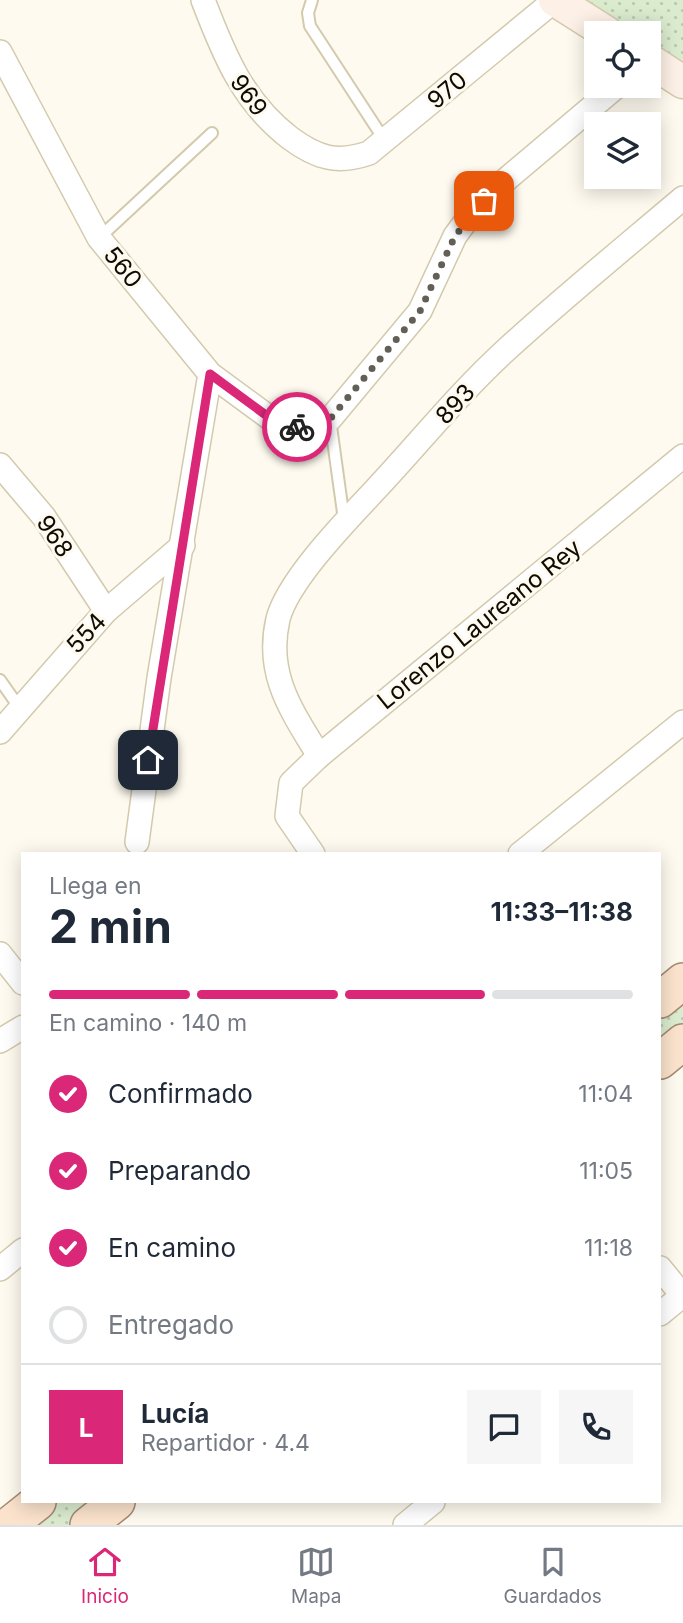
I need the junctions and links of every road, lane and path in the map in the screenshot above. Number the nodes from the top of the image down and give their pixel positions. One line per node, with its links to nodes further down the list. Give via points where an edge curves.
1 (203, 0): 11 (street, 969, via 226,62 251,101 267,120 310,153)
2 (311, 0): 10 (lane, via 310,26)
3 (555, 0): 4 (street); 10 (street, 970)
4 (588, 21)
5 (0, 52): 13 (street, 560)
6 (661, 68): 7 (street)
7 (683, 82)
8 (603, 98): 15 (street, via 472,213 455,236 420,311)
9 (212, 133): 13 (lane)
10 (385, 141): 11 (street, 970, via 350,160)
11 (330, 160)
12 (683, 198): 18 (street, 893, via 505,351)
13 (99, 238): 14 (street, 560)
14 (210, 374): 15 (street, 560, via 274,421 304,429); 19 (street)
15 (330, 419): 18 (lane)
16 (683, 456): 25 (street, Lorenzo Laureano Rey)
17 (0, 465): 20 (street, 968, via 44,517)
18 (344, 523): 25 (street, 893, via 286,598 274,647 284,697)
19 (183, 545): 20 (street, 554); 26 (street)
20 (106, 611): 22 (street, 554)
21 (0, 680): 22 (lane)
22 (19, 707): 24 (street, 554)
23 (683, 722): 28 (street)
24 (0, 732)
25 (319, 756): 27 (street, Lorenzo Laureano Rey, via 291,783 287,801 287,816)
26 (137, 842)
27 (300, 849)
28 (522, 852)
29 (0, 954): 30 (street)
30 (21, 980)
31 (683, 981): 32 (main road)
32 (661, 999)
33 (21, 1028): 34 (street)
34 (0, 1041)
35 (683, 1042): 36 (main road)
36 (661, 1060)
37 (661, 1269): 38 (street)
38 (683, 1296): 39 (street)
39 (661, 1313)
40 (37, 1503): 43 (main road)
41 (116, 1503): 44 (main road)
42 (432, 1503): 45 (street)
43 (9, 1525)
44 (88, 1525)
45 (405, 1525)

